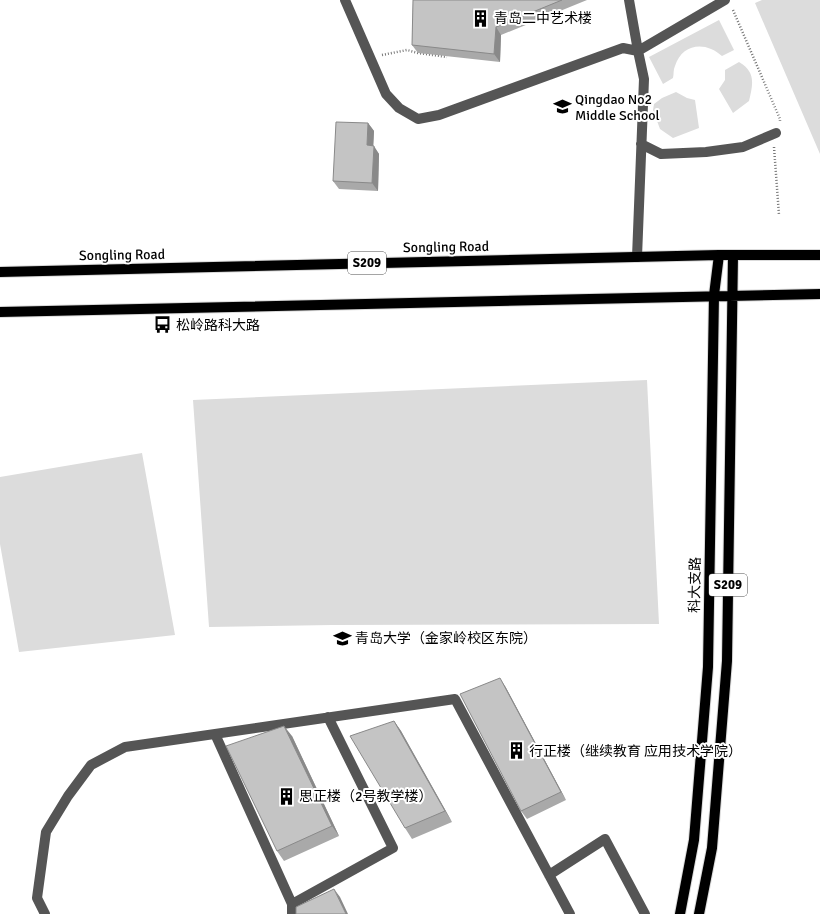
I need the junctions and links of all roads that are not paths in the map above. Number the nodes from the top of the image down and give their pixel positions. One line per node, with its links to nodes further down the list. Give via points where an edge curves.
1 (345, 0): 4 (street, via 386,94 398,108 418,119 439,115 623,48)
2 (629, 0): 4 (street)
3 (727, 2): 4 (street)
4 (638, 51): 6 (street, via 644,79)
5 (776, 133): 6 (street, via 743,147 706,152 661,154)
6 (641, 144): 10 (street)
7 (719, 255): 8 (main road, Songling Road / S209); 10 (main road, Songling Road / S209); 13 (main road, 科大支路 / S209)
8 (733, 255): 9 (main road, Songling Road); 14 (main road, S209)
9 (820, 255)
10 (637, 257): 11 (main road, Songling Road / S209)
11 (0, 272)
12 (820, 294): 14 (main road)
13 (714, 295): 14 (main road); 15 (main road); 23 (main road, 科大支路 / S209, via 708,667 694,840)
14 (733, 295): 24 (main road, S209, via 727,661 712,848)
15 (0, 312)
16 (328, 717): 17 (street); 18 (street, via 454,699); 19 (street, via 393,848)
17 (215, 734): 19 (street); 20 (street, via 125,747 91,765 46,832 37,898)
18 (549, 875): 21 (street); 22 (street, via 605,840)
19 (292, 909)
20 (45, 914)
21 (570, 914)
22 (645, 914)
23 (680, 914)
24 (699, 914)

